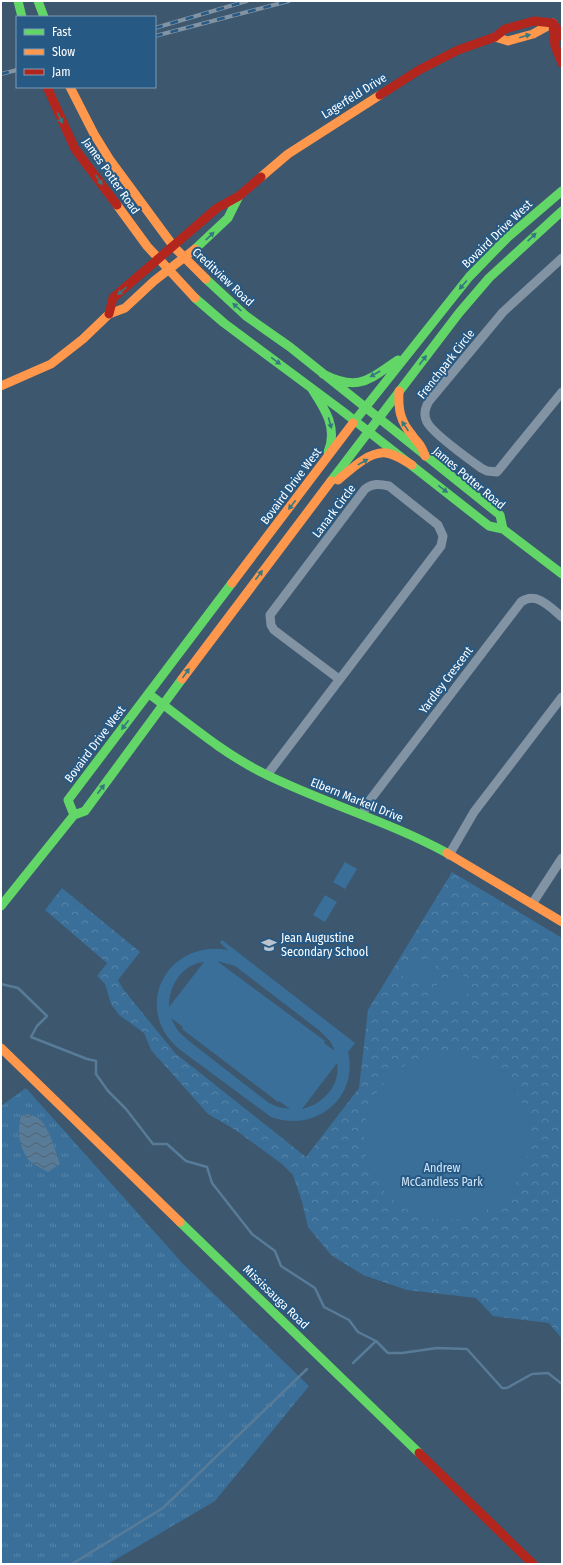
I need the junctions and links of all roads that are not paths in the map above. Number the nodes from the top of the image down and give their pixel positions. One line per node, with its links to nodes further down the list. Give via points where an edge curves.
1 (18, 1): 3 (main road)
2 (38, 1): 4 (main road)
3 (22, 16)
4 (44, 16)
5 (553, 23): 6 (main road); 7 (main road, via 554,46); 12 (main road, Lagerfeld Drive, via 534,21 505,29 495,36 458,50 419,70 298,146)
6 (562, 36)
7 (562, 63)
8 (47, 88): 15 (main road, James Potter Road, one-way to 15, via 75,149 147,246)
9 (71, 88): 10 (main road, James Potter Road)
10 (94, 134): 14 (main road, Creditview Road)
11 (562, 190): 20 (main road, Bovaird Drive West, one-way to 20, via 508,237 469,277)
12 (239, 196): 14 (main road, Lagerfeld Drive, via 217,208); 16 (main road, Lagerfeld Drive, one-way to 12, via 228,218)
13 (562, 211): 24 (main road, one-way to 13, via 489,278)
14 (174, 247): 15 (main road, Lagerfeld Drive); 16 (main road, Creditview Road)
15 (160, 258): 18 (main road, James Potter Road); 19 (main road, Lagerfeld Drive, one-way to 19, via 113,298)
16 (184, 258): 18 (main road, Lagerfeld Drive); 21 (main road, Creditview Road, one-way to 16, via 246,316)
17 (562, 258): 25 (street, Frenchpark Circle, via 498,318 429,401 425,416 430,427 482,468 498,472)
18 (169, 270): 19 (main road, Lagerfeld Drive, via 126,308); 23 (main road, one-way to 23, via 185,289 214,315)
19 (109, 314): 22 (main road, Lagerfeld Drive, via 51,364)
20 (408, 353): 21 (main road, one-way to 21, via 357,383 349,384); 26 (main road, Bovaird Drive West)
21 (323, 374): 26 (main road, Creditview Road)
22 (1, 386)
23 (312, 388): 28 (main road); 32 (main road, one-way to 32, via 327,412 332,432 331,446)
24 (399, 391): 27 (main road); 30 (main road, one-way to 24, via 421,444 400,418)
25 (562, 392)
26 (365, 408): 27 (main road, James Potter Road); 28 (main road, Bovaird Drive West)
27 (378, 419): 29 (main road); 30 (main road, James Potter Road)
28 (355, 421): 29 (main road, James Potter Road); 32 (main road, Bovaird Drive West)
29 (368, 431): 31 (main road, James Potter Road); 33 (main road)
30 (425, 456): 34 (main road, James Potter Road, via 500,515)
31 (412, 465): 33 (main road, one-way to 31, via 351,470 384,453 394,455); 34 (main road, James Potter Road, one-way to 34, via 490,526)
32 (315, 474): 38 (main road, Bovaird Drive West, one-way to 38)
33 (321, 494): 40 (main road, one-way to 33)
34 (503, 529): 35 (main road)
35 (562, 574)
36 (562, 616): 42 (street, Yardley Crescent, via 536,598 521,602 370,800)
37 (339, 679): 37 (street, Lanark Circle, via 443,541 442,530 438,525 389,486 382,484 365,489 270,615 274,630); 41 (street, Lanark Circle)
38 (149, 694): 40 (main road, Elbern Markell Drive); 43 (main road, Bovaird Drive West, one-way to 43, via 68,800)
39 (562, 697): 44 (street, via 477,808)
40 (164, 705): 41 (main road, Elbern Markell Drive, via 226,751); 43 (main road, one-way to 40, via 85,810)
41 (267, 775): 42 (main road, Elbern Markell Drive)
42 (363, 813): 44 (main road, Elbern Markell Drive)
43 (74, 815): 47 (main road)
44 (449, 855): 46 (main road, Elbern Markell Drive)
45 (562, 858): 46 (street)
46 (532, 904): 48 (main road, Elbern Markell Drive)
47 (1, 906)
48 (562, 922)
49 (1, 1048): 50 (main road, Mississauga Road)
50 (533, 1564)

